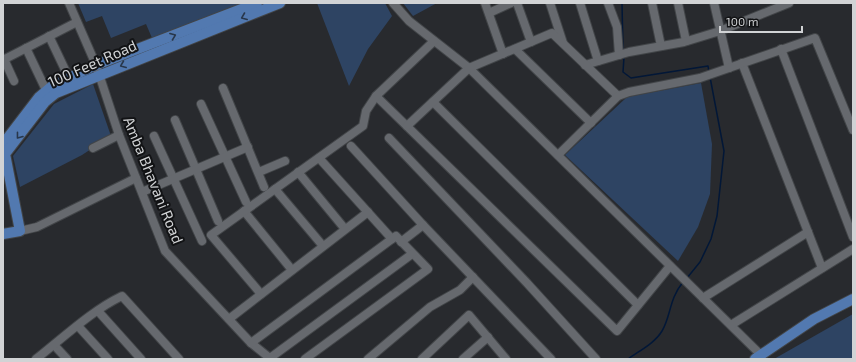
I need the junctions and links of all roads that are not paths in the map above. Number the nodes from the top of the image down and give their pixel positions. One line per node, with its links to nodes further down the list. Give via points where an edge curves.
1 (69, 3): 16 (street, Amba Bhavani Road)
2 (258, 3): 35 (main road, 100 Feet Road, one-way to 2)
3 (280, 3): 35 (main road, 100 Feet Road, one-way to 35)
4 (393, 3): 19 (street, via 409,21)
5 (485, 3): 15 (street)
6 (511, 3): 15 (street)
7 (517, 3): 21 (street)
8 (550, 3): 22 (street)
9 (580, 3): 30 (street)
10 (608, 3): 28 (street, via 616,27)
11 (652, 3): 23 (street)
12 (678, 3): 20 (street)
13 (714, 3): 17 (street)
14 (789, 3): 17 (street)
15 (489, 13): 27 (street)
16 (78, 22): 18 (street); 35 (street, Amba Bhavani Road)
17 (720, 31): 20 (street); 34 (street)
18 (49, 36): 24 (street); 36 (street)
19 (434, 41): 33 (street); 40 (street)
20 (686, 41): 23 (street)
21 (531, 42): 22 (street, via 552,33); 25 (street)
22 (563, 44): 32 (street)
23 (661, 46): 28 (street)
24 (26, 48): 29 (street); 39 (street)
25 (515, 49): 27 (street); 45 (street)
26 (781, 49): 31 (street); 47 (street, via 815,38); 76 (street)
27 (503, 54): 33 (street)
28 (619, 55): 30 (street)
29 (4, 60): 37 (street)
30 (598, 61): 32 (street)
31 (742, 63): 34 (street); 74 (street)
32 (585, 65): 41 (street)
33 (469, 68): 42 (street); 55 (street)
34 (729, 68): 41 (street, via 700,78)
35 (98, 70): 36 (main road, 100 Feet Road); 48 (street, Amba Bhavani Road); 73 (main road, 100 Feet Road, one-way to 73, via 50,97 5,154)
36 (69, 78): 39 (main road, 100 Feet Road)
37 (14, 81)
38 (223, 88): 53 (street)
39 (46, 90): 51 (main road, 100 Feet Road)
40 (376, 96): 46 (street); 57 (street, via 366,111 363,126)
41 (618, 96): 45 (street)
42 (433, 102): 46 (street); 90 (street)
43 (201, 104): 56 (street)
44 (175, 120): 59 (street)
45 (591, 123): 55 (street)
46 (407, 126): 90 (street, via 617,331)
47 (853, 130)
48 (120, 136): 54 (street); 62 (street, Amba Bhavani Road)
49 (154, 136): 63 (street)
50 (388, 138): 111 (street)
51 (3, 144)
52 (351, 146): 71 (street)
53 (248, 147): 56 (street); 60 (street)
54 (93, 148)
55 (558, 155): 83 (street)
56 (224, 157): 59 (street); 67 (street)
57 (319, 158): 61 (street); 69 (street)
58 (284, 161): 60 (street)
59 (196, 170): 63 (street); 70 (street)
60 (259, 172): 64 (street)
61 (298, 172): 65 (street); 72 (street)
62 (136, 178): 66 (street, Amba Bhavani Road); 73 (street, via 37,227)
63 (174, 178): 66 (street); 78 (street)
64 (264, 187)
65 (275, 189): 68 (street); 80 (street)
66 (142, 192): 92 (street, Amba Bhavani Road, via 165,251)
67 (246, 202)
68 (244, 211): 85 (street); 87 (street, via 211,235)
69 (368, 212): 72 (street); 77 (street)
70 (218, 221)
71 (423, 225): 79 (street); 86 (street)
72 (345, 229): 80 (street)
73 (20, 231): 75 (main road)
74 (808, 232): 84 (street); 88 (street)
75 (3, 234)
76 (853, 237)
77 (392, 239): 79 (street, via 396,236); 96 (street)
78 (202, 241)
79 (401, 242): 82 (street)
80 (323, 246): 85 (street)
81 (853, 249): 84 (street)
82 (412, 254): 104 (street); 105 (street, via 428,269)
83 (670, 266): 88 (street); 90 (street)
84 (822, 268): 93 (street)
85 (292, 270): 87 (street)
86 (473, 278): 106 (street, via 460,290 430,307); 110 (street)
87 (261, 294): 92 (street)
88 (703, 298): 93 (street)
89 (853, 299): 98 (main road, via 814,319)
90 (638, 305)
91 (98, 311): 94 (street); 102 (street); 103 (street, via 122,296)
92 (229, 319): 96 (street, Amba Bhavani Road)
93 (731, 325): 98 (street)
94 (78, 326): 97 (street); 101 (street)
95 (488, 338): 107 (street, via 469,315); 108 (street); 109 (street)
96 (251, 343): 104 (street, Amba Bhavani Road)
97 (54, 345): 99 (street); 100 (street)
98 (758, 357)
99 (36, 359)
100 (67, 359)
101 (108, 359)
102 (141, 359)
103 (179, 359)
104 (271, 359)
105 (305, 359)
106 (368, 359)
107 (422, 359)
108 (463, 359)
109 (506, 359)
110 (551, 359)
111 (596, 359)

